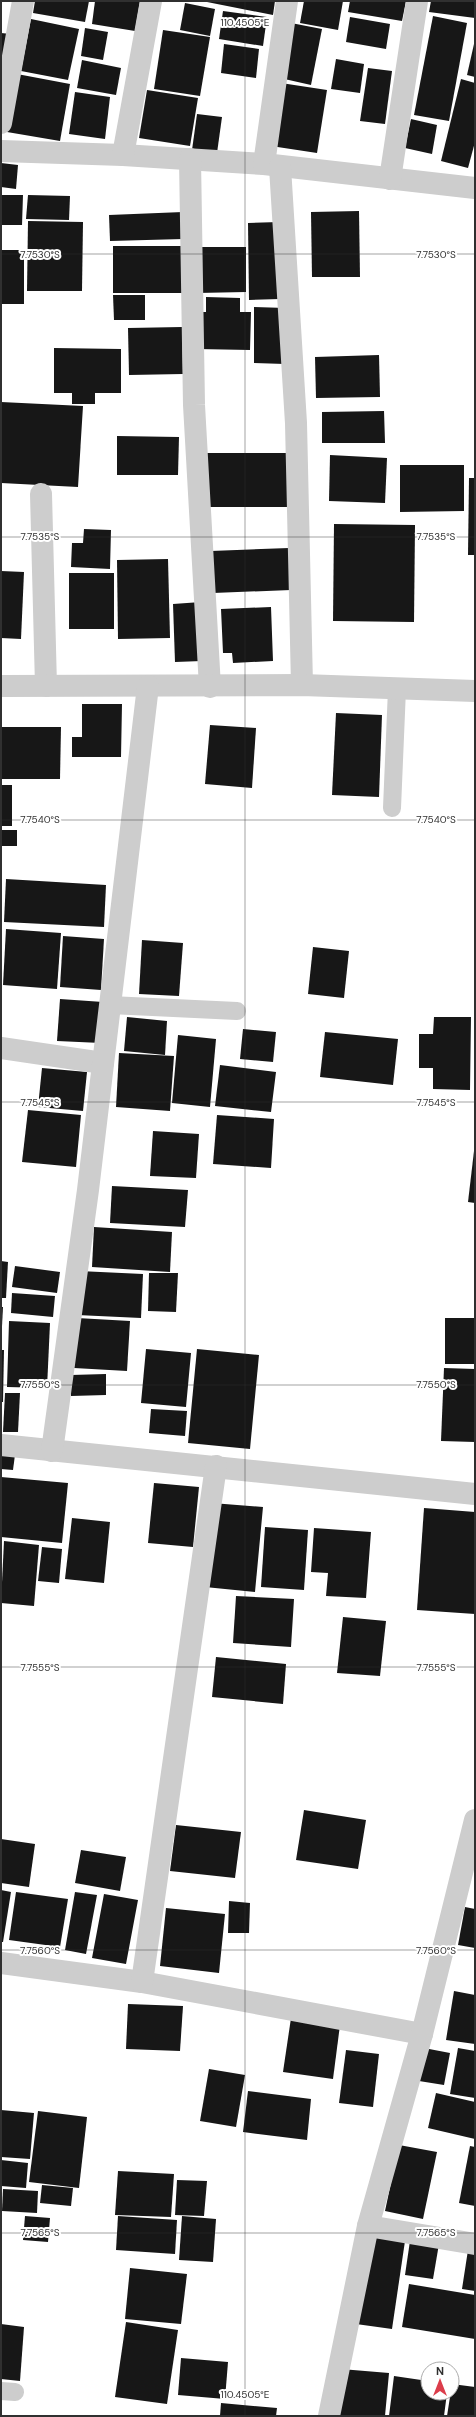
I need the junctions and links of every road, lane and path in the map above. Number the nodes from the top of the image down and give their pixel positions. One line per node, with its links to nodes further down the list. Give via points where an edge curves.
1 (23, 1): 5 (street)
2 (151, 1): 7 (street)
3 (287, 1): 9 (street)
4 (417, 1): 10 (street)
5 (1, 123)
6 (1, 151): 7 (street)
7 (123, 155): 8 (street)
8 (190, 159): 9 (street); 17 (street, via 194,405)
9 (272, 166): 10 (street); 13 (street, via 296,423)
10 (390, 178): 11 (street)
11 (475, 188)
12 (41, 494): 15 (street)
13 (302, 685): 17 (street); 18 (street)
14 (1, 686): 15 (street)
15 (46, 686): 16 (street)
16 (148, 686): 17 (street); 21 (street)
17 (210, 687)
18 (397, 689): 19 (street); 20 (lane)
19 (475, 691)
20 (392, 808)
21 (110, 1005): 22 (lane); 24 (street)
22 (237, 1011)
23 (1, 1048): 24 (street)
24 (103, 1063): 26 (street)
25 (1, 1445): 26 (street)
26 (52, 1452): 27 (street)
27 (216, 1466): 28 (street); 32 (street)
28 (475, 1494)
29 (475, 1820): 30 (street)
30 (466, 1892): 33 (street)
31 (1, 1963): 32 (street)
32 (142, 1982): 33 (street)
33 (422, 2034): 34 (street)
34 (368, 2226): 35 (street); 36 (street)
35 (475, 2244)
36 (329, 2416)

